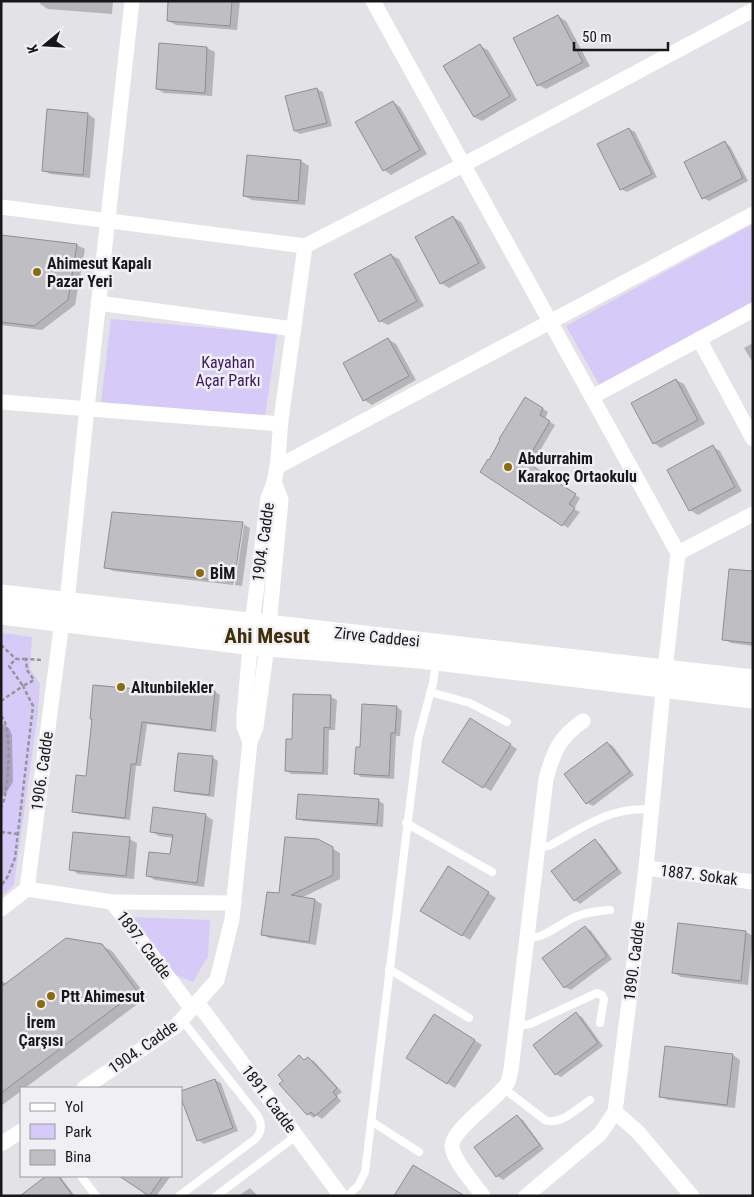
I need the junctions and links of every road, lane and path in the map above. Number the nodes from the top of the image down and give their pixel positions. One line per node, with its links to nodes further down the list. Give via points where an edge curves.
1 (132, 1): 7 (street, 1906. Cadde)
2 (373, 1): 4 (street)
3 (753, 10): 4 (street)
4 (463, 165): 8 (street); 11 (street)
5 (1, 207): 7 (street)
6 (753, 214): 11 (street)
7 (107, 220): 8 (street); 9 (street, 1906. Cadde)
8 (305, 246): 12 (street, 1904. Cadde)
9 (98, 303): 12 (street); 16 (street, 1906. Cadde)
10 (753, 310): 13 (street)
11 (550, 322): 14 (street); 19 (street)
12 (294, 329): 17 (street, 1904. Cadde)
13 (699, 339): 14 (street); 18 (street)
14 (592, 397): 21 (street)
15 (1, 402): 16 (street)
16 (87, 408): 17 (street); 23 (street, 1906. Cadde)
17 (281, 424): 19 (street, 1904. Cadde)
18 (753, 439)
19 (277, 467): 25 (street, 1904. Cadde, via 275,484 281,500)
20 (753, 514): 21 (street)
21 (678, 554): 31 (street, 1890. Cadde)
22 (1, 594): 23 (main road, Zirve Caddesi)
23 (65, 612): 24 (main road, Zirve Caddesi); 25 (main road, Zirve Caddesi); 30 (street, 1906. Cadde)
24 (1, 614)
25 (260, 635): 29 (main road, Zirve Caddesi); 31 (main road, Zirve Caddesi); 52 (street, 1904. Cadde, via 244,716 250,742)
26 (1, 645): 27 (path)
27 (16, 659): 28 (path); 33 (path, via 9,666)
28 (26, 659): 30 (path); 33 (path, via 27,670 34,680)
29 (436, 660): 31 (main road, Zirve Caddesi); 34 (lane)
30 (57, 661): 50 (street, 1906. Cadde)
31 (664, 679): 32 (main road, Zirve Caddesi); 35 (main road, Zirve Caddesi); 41 (street, 1890. Cadde)
32 (753, 680)
33 (23, 686): 36 (path); 44 (path, via 33,706)
34 (430, 692): 39 (lane, via 470,703); 42 (lane, via 418,739)
35 (753, 698)
36 (1, 701)
37 (1, 716): 40 (path, via 8,732 7,789)
38 (583, 721): 45 (street, via 563,737 550,764)
39 (507, 722)
40 (1, 807)
41 (652, 810): 45 (lane, via 637,808 615,812 548,846); 46 (street, 1890. Cadde)
42 (406, 824): 47 (lane); 56 (lane)
43 (1, 832): 44 (path)
44 (18, 834): 49 (path, via 15,858)
45 (538, 847): 55 (street)
46 (646, 868): 48 (street, 1887. Sokak); 64 (street, 1890. Cadde)
47 (492, 872)
48 (753, 882)
49 (1, 886)
50 (27, 889): 51 (street, 1897. Cadde); 53 (street)
51 (112, 902): 52 (street); 57 (street, 1897. Cadde)
52 (234, 903): 57 (street, 1904. Cadde, via 217,980)
53 (1, 909)
54 (610, 910): 55 (lane, via 584,914 536,938)
55 (527, 938): 60 (street)
56 (389, 968): 58 (lane); 65 (lane)
57 (190, 1010): 61 (street, 1904. Cadde, via 176,1026); 67 (street, 1891. Cadde); 72 (lane, via 257,1115 261,1127 254,1140)
58 (469, 1018)
59 (600, 1024): 60 (lane, via 604,999 597,993 530,1024)
60 (516, 1026): 62 (street, via 511,1070)
61 (85, 1087)
62 (503, 1088): 63 (lane, via 552,1122); 76 (street, via 462,1128 452,1145 458,1162)
63 (590, 1100)
64 (615, 1112): 77 (street, 1890. Cadde, via 600,1134); 78 (street, via 638,1132)
65 (371, 1121): 69 (lane); 75 (lane, via 365,1172 358,1186)
66 (20, 1132): 68 (street)
67 (296, 1136): 73 (lane); 74 (street, 1891. Cadde)
68 (1, 1144)
69 (419, 1152)
70 (82, 1177): 71 (lane)
71 (96, 1196)
72 (178, 1196)
73 (216, 1196)
74 (341, 1196)
75 (347, 1196)
76 (483, 1196)
77 (526, 1196)
78 (692, 1196)

